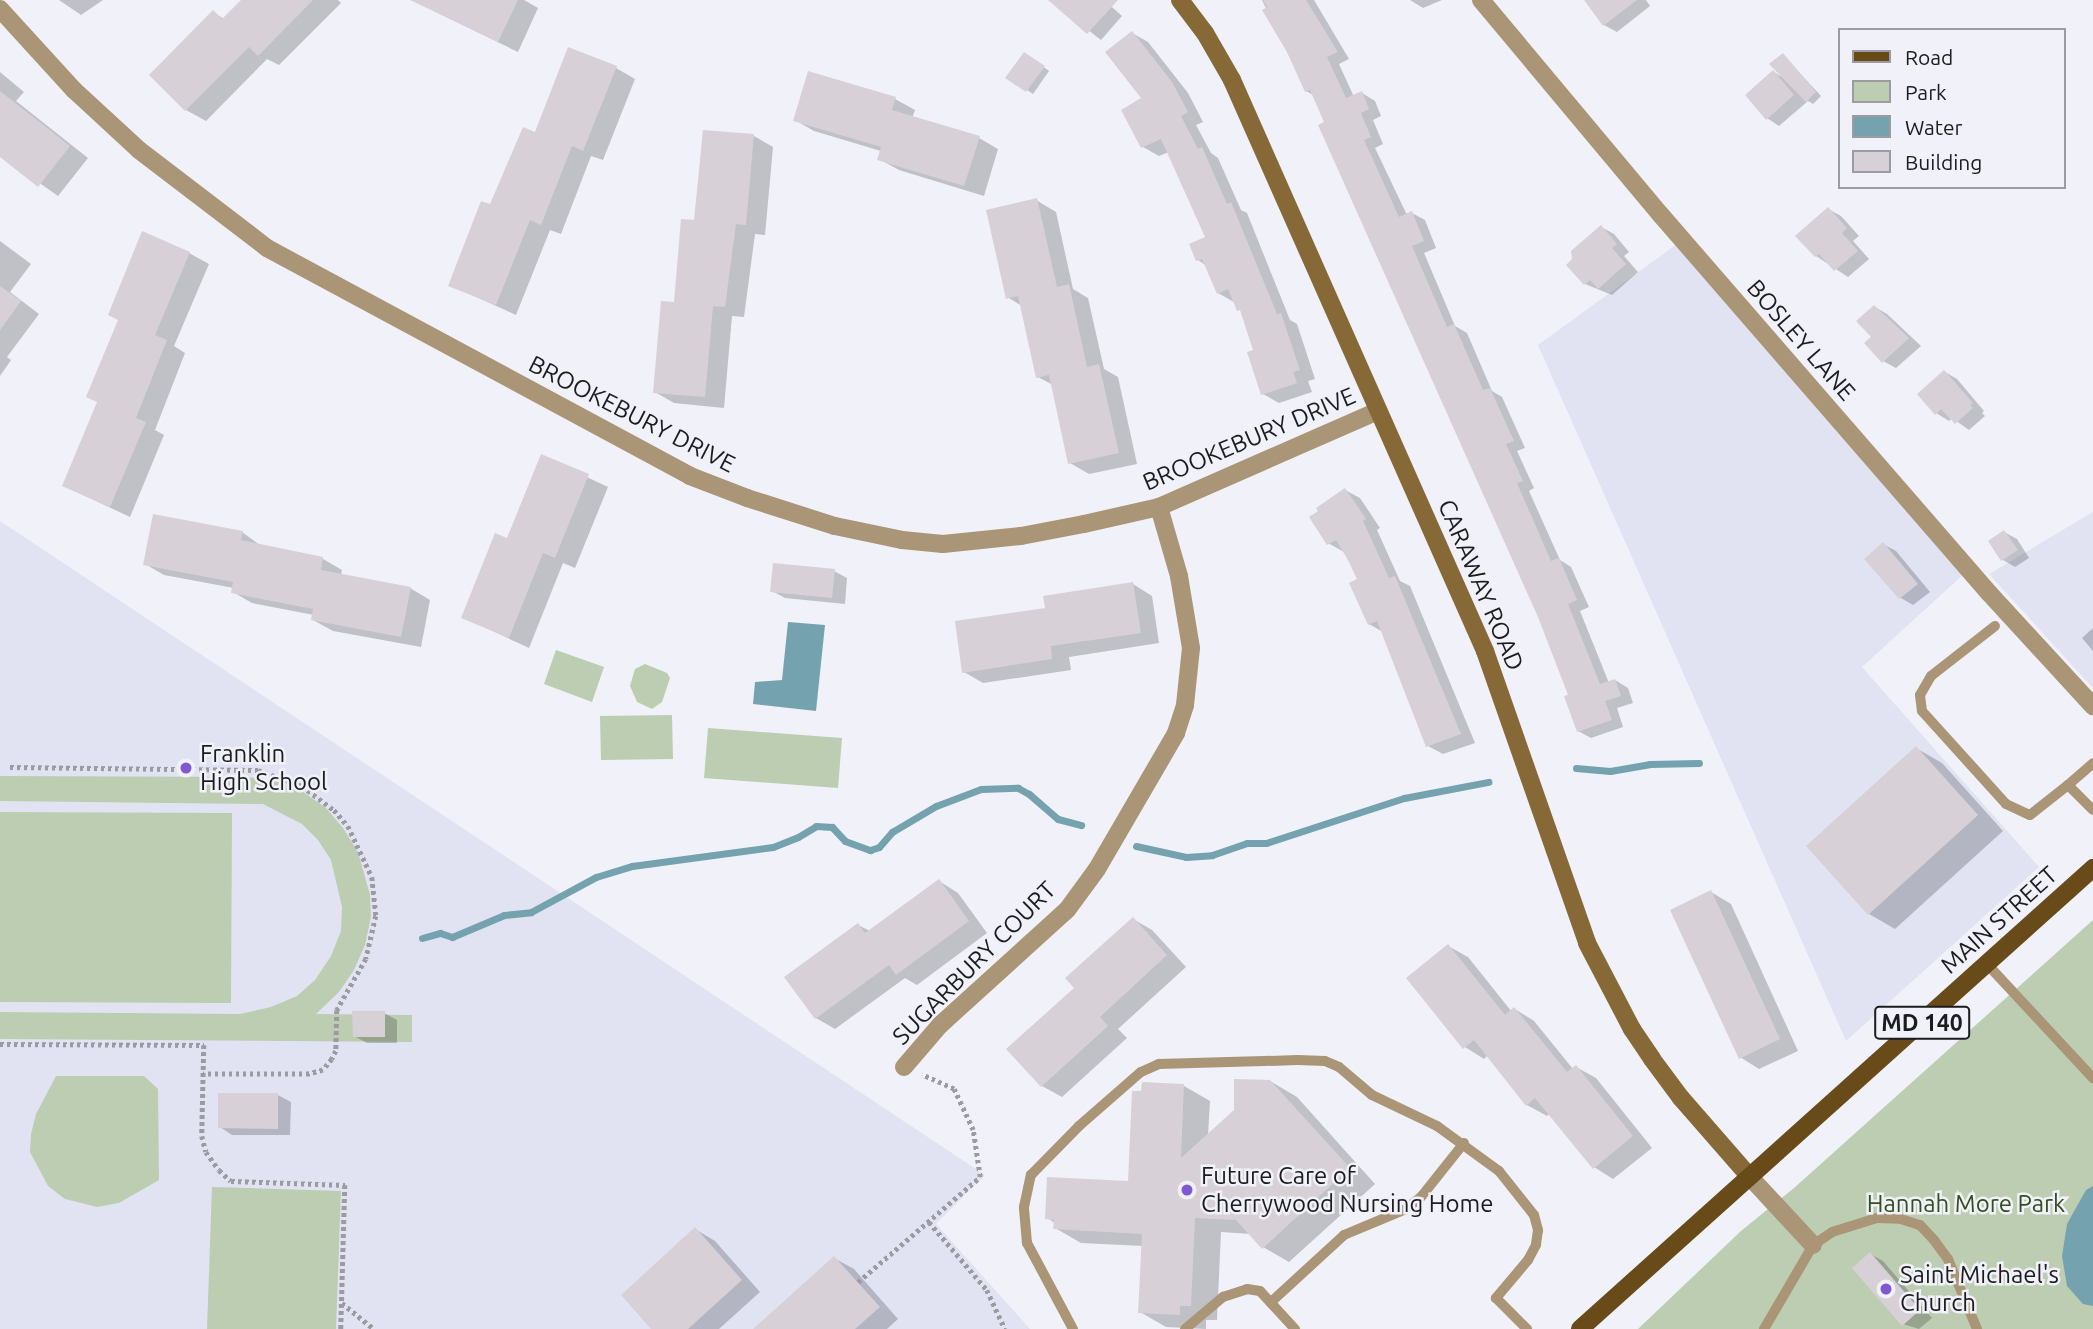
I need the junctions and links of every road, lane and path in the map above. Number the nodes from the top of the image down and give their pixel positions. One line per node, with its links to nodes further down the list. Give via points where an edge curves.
1 (1180, 0): 4 (street, CARAWAY ROAD, via 1232,80)
2 (1481, 0): 7 (street, BOSLEY LANE, via 1678,236)
3 (0, 9): 5 (street, BROOKEBURY DRIVE, via 74,90 139,150 267,248 690,475 835,526 943,544 1021,536)
4 (1378, 411): 5 (street, BROOKEBURY DRIVE); 19 (street, CARAWAY ROAD, via 1485,651 1587,943 1652,1059)
5 (1159, 507): 15 (street, SUGARBURY COURT, via 1179,576 1191,648 1185,705 1176,733 1097,869 1067,910 940,1025)
6 (1995, 626): 10 (lane, via 1931,676 1920,695 1922,711 2006,804 2030,815)
7 (2093, 706)
8 (2093, 763): 10 (lane)
9 (10, 767): 16 (path, via 258,770 302,786 348,825 372,877 376,916 366,959 337,1010 332,1059 323,1070 309,1074)
10 (2068, 785): 11 (lane)
11 (2093, 810)
12 (2093, 868): 13 (main road, MAIN STREET / MD 140)
13 (1987, 964): 17 (lane); 19 (main road, MAIN STREET / MD 140)
14 (0, 1044): 16 (path, via 204,1045)
15 (904, 1067): 20 (path, via 954,1089 973,1130 980,1177)
16 (203, 1074): 24 (path, via 206,1152 231,1181 345,1185)
17 (2093, 1078)
18 (1464, 1143): 23 (lane, via 1421,1197 1406,1209 1344,1235); 28 (lane, via 1372,1095 1325,1061 1159,1064 1141,1073 1031,1175 1024,1207 1027,1242); 31 (lane, via 1499,1171 1534,1215 1536,1245 1496,1298)
19 (1749, 1176): 21 (street); 32 (main road, MD 140)
20 (929, 1222): 22 (path); 27 (path, via 987,1290)
21 (1813, 1245): 33 (lane); 34 (lane, via 1832,1232 1877,1218 1920,1225 1948,1259)
22 (858, 1282)
23 (1271, 1302): 29 (lane, via 1261,1291 1236,1292 1223,1297); 30 (lane)
24 (342, 1303): 25 (path); 26 (path)
25 (341, 1329)
26 (374, 1329)
27 (1005, 1329)
28 (1073, 1329)
29 (1185, 1329)
30 (1295, 1329)
31 (1527, 1329)
32 (1580, 1329)
33 (1763, 1329)
34 (1977, 1329)

